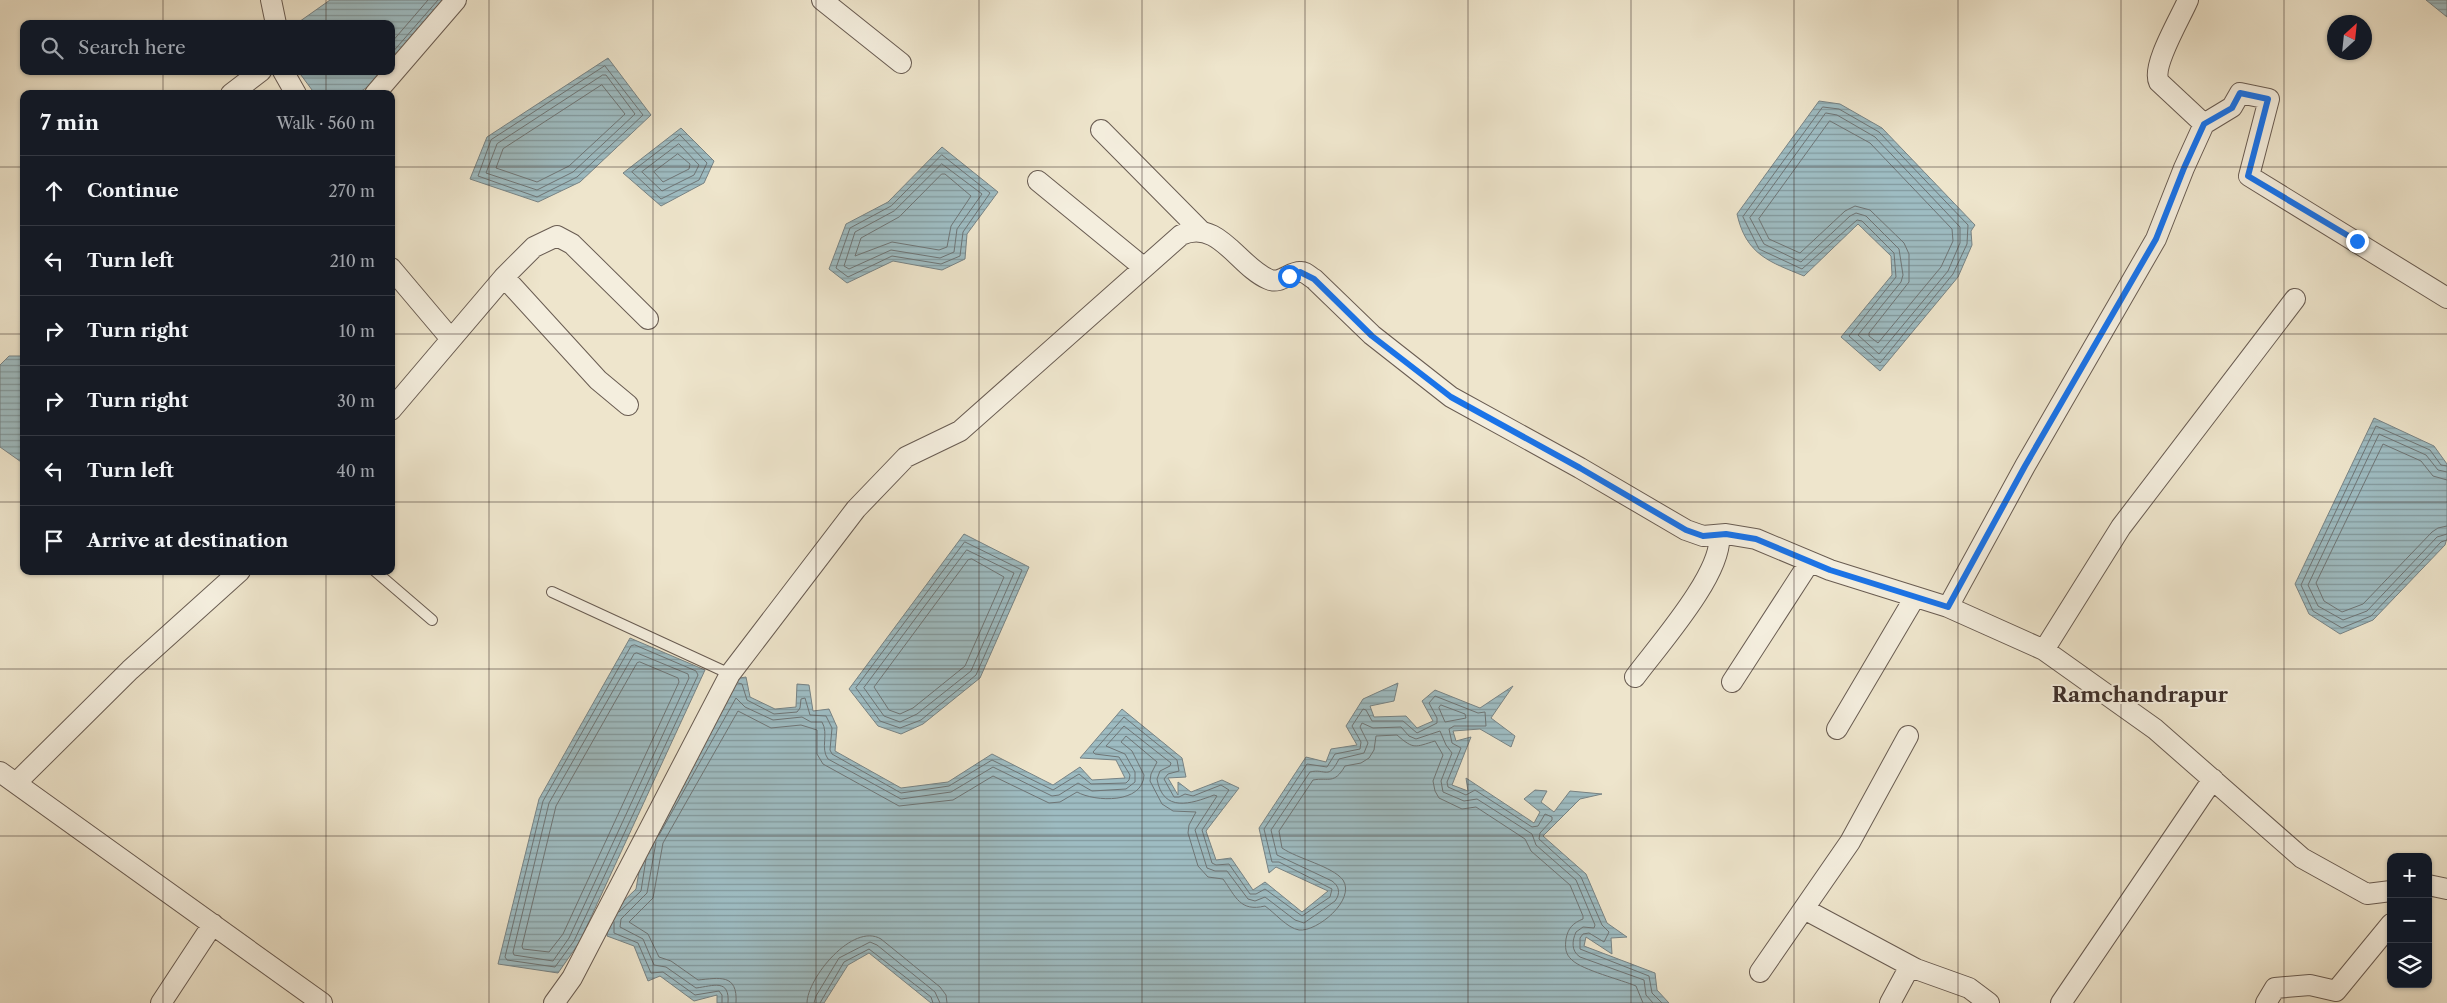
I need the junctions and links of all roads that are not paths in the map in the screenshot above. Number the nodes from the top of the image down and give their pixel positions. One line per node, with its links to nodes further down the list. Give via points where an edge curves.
1 (271, 0): 5 (street)
2 (456, 0): 7 (street)
3 (822, 0): 6 (street)
4 (2188, 0): 14 (street, via 2156,75 2159,82)
5 (275, 20)
6 (901, 63)
7 (395, 71)
8 (256, 75): 11 (street)
9 (285, 75): 12 (street)
10 (391, 75): 13 (street)
11 (236, 90)
12 (294, 90)
13 (378, 90)
14 (2204, 124): 21 (street, via 2232,108 2240,93 2268,99 2248,176); 33 (street, via 2152,248 2025,466)
15 (1100, 130): 17 (street)
16 (1038, 180): 18 (street)
17 (1200, 231): 18 (street, via 1191,230 1181,235); 27 (street, via 1218,238 1267,279 1278,280 1300,272 1314,279 1372,336 1451,397 1686,530 1703,536)
18 (1143, 267): 36 (street, via 960,431 906,458 856,509)
19 (395, 273): 24 (street)
20 (504, 277): 23 (street, via 534,247 557,236 572,244); 24 (street); 26 (street, via 598,380)
21 (2447, 298)
22 (2295, 299): 35 (street, via 2121,527)
23 (648, 319)
24 (451, 339): 25 (street)
25 (395, 405)
26 (628, 405)
27 (1719, 535): 28 (street, via 1756,539); 37 (street, via 1719,550 1705,582)
28 (1809, 562): 32 (street); 38 (street)
29 (236, 575): 43 (street, via 130,670)
30 (380, 575): 34 (lane)
31 (552, 592): 36 (lane)
32 (1915, 597): 33 (street); 39 (street)
33 (1948, 607): 35 (street)
34 (432, 620)
35 (2044, 650): 42 (street, via 2155,729)
36 (730, 674): 54 (street, via 572,978)
37 (1635, 677)
38 (1732, 682)
39 (1837, 729)
40 (1908, 736): 47 (street, via 1850,842)
41 (0, 772): 43 (street)
42 (2213, 779): 46 (street, via 2302,858 2367,894); 57 (street)
43 (17, 782): 48 (street)
44 (2432, 886): 45 (street)
45 (2447, 889)
46 (2387, 892)
47 (1804, 909): 50 (street); 51 (street)
48 (213, 924): 52 (street); 53 (street)
49 (2387, 929): 58 (street, via 2336,991 2310,985 2275,988)
50 (1910, 966): 55 (street); 56 (street, via 1969,988)
51 (1760, 972)
52 (161, 1003)
53 (322, 1003)
54 (554, 1003)
55 (1890, 1003)
56 (1989, 1003)
57 (2060, 1003)
58 (2266, 1003)

